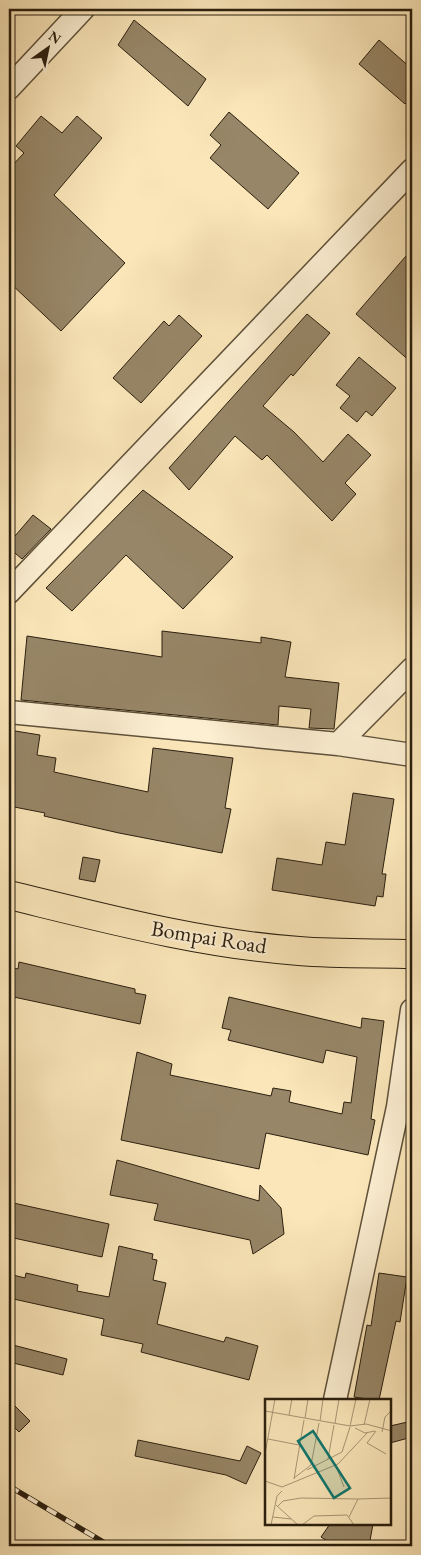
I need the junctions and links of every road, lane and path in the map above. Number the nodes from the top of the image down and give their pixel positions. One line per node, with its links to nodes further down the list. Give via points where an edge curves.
1 (83, 9): 2 (lane)
2 (9, 88)
3 (412, 170): 4 (lane)
4 (9, 592)
5 (412, 669): 7 (lane)
6 (9, 712): 7 (lane)
7 (338, 744): 8 (lane)
8 (412, 755)
9 (9, 895): 10 (main road, Bompai Road, via 222,941 298,951)
10 (412, 954)
11 (412, 1010): 12 (lane, via 398,1107)
12 (335, 1399)

